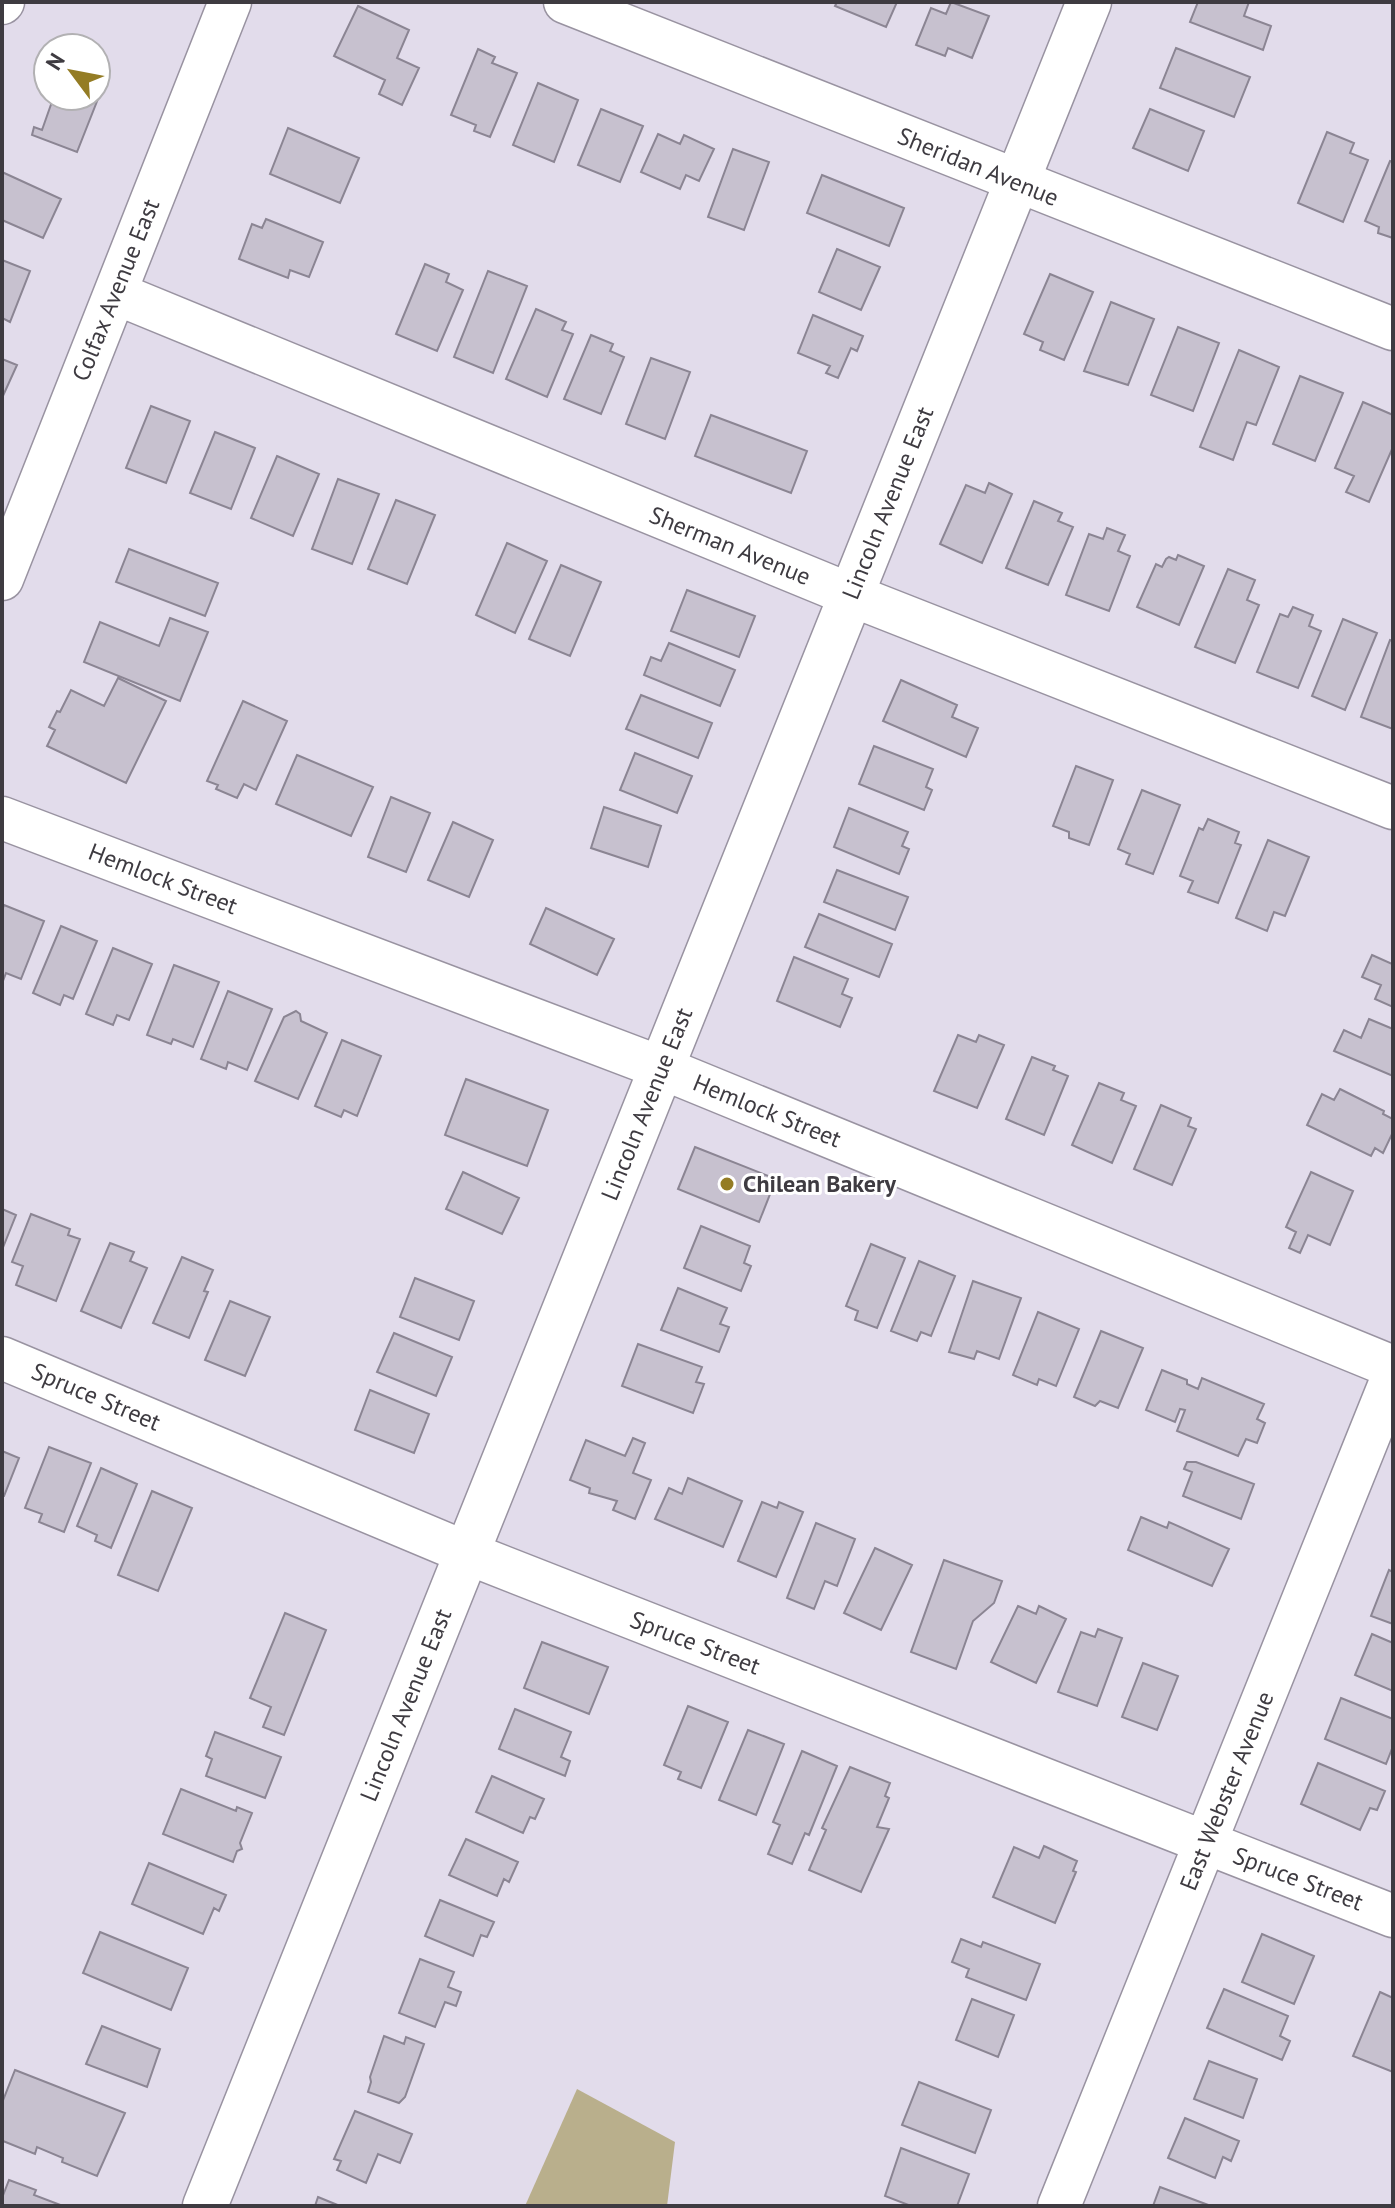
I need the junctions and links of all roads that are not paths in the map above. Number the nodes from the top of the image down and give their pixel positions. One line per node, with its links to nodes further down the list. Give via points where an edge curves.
1 (230, 2): 5 (street, Colfax Avenue East)
2 (565, 2): 4 (street, Sheridan Avenue)
3 (1089, 2): 4 (street, Lincoln Avenue East)
4 (1018, 183): 6 (street, Sheridan Avenue); 8 (street, Lincoln Avenue East)
5 (115, 293): 7 (street, Colfax Avenue East); 8 (street, Sherman Avenue)
6 (1393, 329)
7 (2, 579)
8 (851, 595): 9 (street, Sherman Avenue); 11 (street, Lincoln Avenue East)
9 (1393, 808)
10 (2, 818): 11 (street, Hemlock Street)
11 (662, 1068): 13 (street, Hemlock Street); 15 (street, Lincoln Avenue East)
12 (2, 1358): 15 (street, Spruce Street)
13 (1393, 1367)
14 (1393, 1376): 16 (street, East Webster Avenue)
15 (467, 1553): 16 (street, Spruce Street); 18 (street, Lincoln Avenue East)
16 (1206, 1843): 17 (street, Spruce Street); 19 (street, East Webster Avenue)
17 (1393, 1916)
18 (205, 2206)
19 (1059, 2206)

